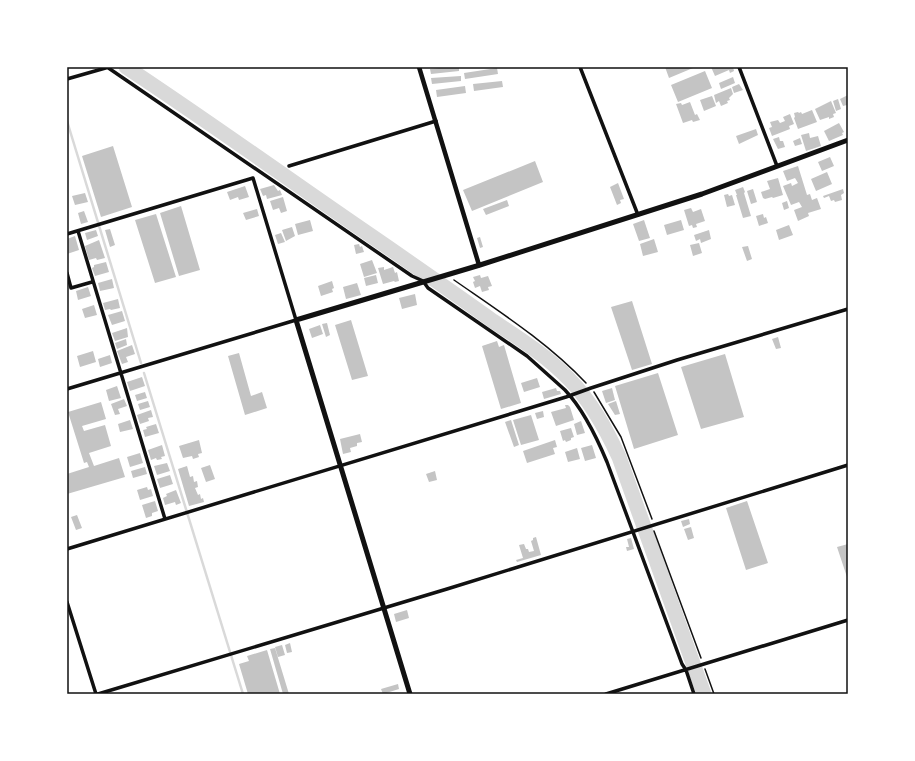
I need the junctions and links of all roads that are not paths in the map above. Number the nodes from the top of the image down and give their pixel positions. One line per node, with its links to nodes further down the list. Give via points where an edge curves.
1 (108, 67): 5 (street); 10 (street)
2 (419, 67): 6 (street)
3 (580, 67): 12 (street)
4 (739, 67): 9 (street)
5 (67, 79)
6 (436, 121): 8 (street); 15 (street)
7 (848, 140): 9 (main road)
8 (289, 166)
9 (777, 166): 12 (main road)
10 (260, 172): 11 (street); 17 (street)
11 (253, 178): 13 (street); 20 (street)
12 (638, 215): 15 (main road)
13 (78, 231): 14 (street); 18 (street)
14 (67, 234)
15 (479, 265): 17 (main road)
16 (67, 273): 18 (street, via 71,288)
17 (423, 281): 20 (main road); 23 (street, via 428,288 527,356)
18 (92, 282): 21 (street)
19 (848, 309): 23 (street)
20 (296, 320): 21 (street); 25 (main road)
21 (120, 373): 22 (street); 26 (street)
22 (67, 389)
23 (571, 395): 25 (street); 27 (street, via 599,444)
24 (848, 465): 27 (street)
25 (340, 467): 26 (street); 30 (main road)
26 (165, 519): 28 (street)
27 (634, 531): 30 (street); 32 (street)
28 (67, 549)
29 (67, 602): 33 (street)
30 (384, 607): 33 (street); 34 (main road)
31 (848, 620): 32 (street)
32 (686, 670): 35 (street); 36 (street)
33 (97, 694)
34 (410, 694)
35 (606, 694)
36 (694, 694)

